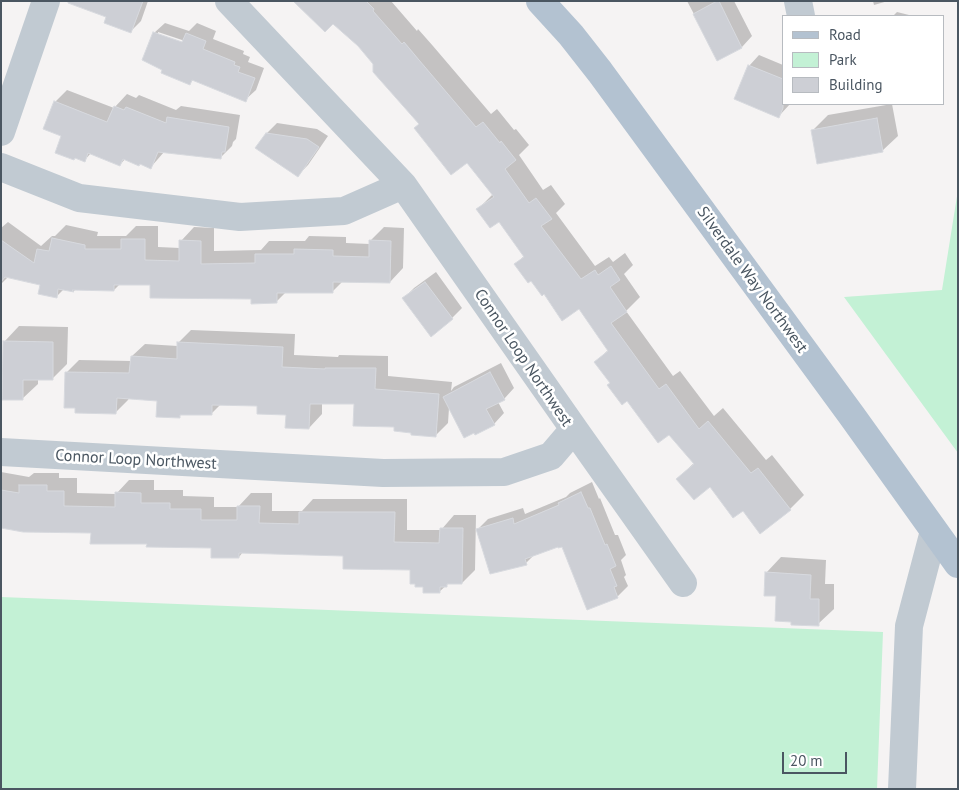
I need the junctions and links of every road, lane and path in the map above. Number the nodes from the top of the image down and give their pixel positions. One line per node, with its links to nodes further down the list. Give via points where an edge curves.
1 (46, 1): 6 (street)
2 (228, 1): 8 (street, Connor Loop Northwest)
3 (540, 1): 11 (main road, Silverdale Way Northwest, via 600,72)
4 (798, 1): 5 (street)
5 (801, 15)
6 (1, 132)
7 (1, 167): 8 (street, via 79,198 240,217 344,211)
8 (404, 185): 9 (street, Connor Loop Northwest)
9 (574, 429): 10 (street, Connor Loop Northwest, via 551,456 504,472 383,473); 13 (street)
10 (1, 452)
11 (934, 531): 12 (main road, Silverdale Way Northwest); 14 (street, via 909,626)
12 (958, 564)
13 (683, 582)
14 (902, 789)

